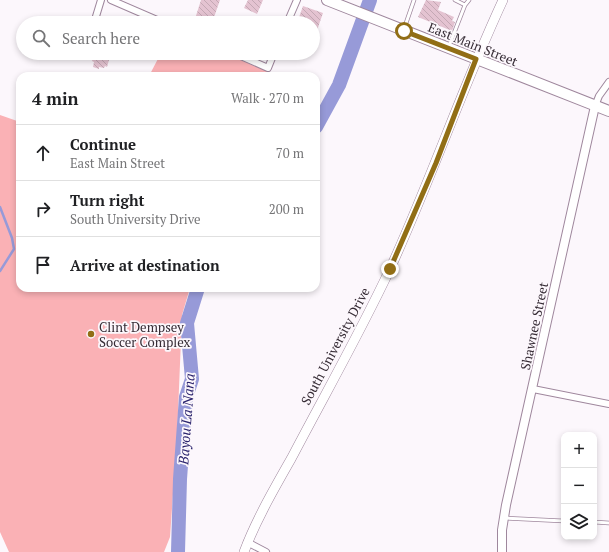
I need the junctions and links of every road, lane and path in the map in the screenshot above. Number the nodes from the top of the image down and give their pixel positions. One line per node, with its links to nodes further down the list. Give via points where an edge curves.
1 (102, 0): 10 (street)
2 (111, 0): 11 (street)
3 (297, 0): 12 (street)
4 (414, 0): 13 (lane)
5 (455, 0): 9 (lane)
6 (469, 0): 9 (lane)
7 (503, 0): 15 (main road, South University Drive)
8 (330, 1): 13 (main road, East Main Street)
9 (465, 5): 14 (lane)
10 (96, 16)
11 (148, 16)
12 (290, 16)
13 (400, 29): 14 (main road, East Main Street)
14 (448, 48): 15 (main road, East Main Street)
15 (476, 59): 19 (main road, East Main Street); 27 (main road, South University Drive, via 436,163 390,269)
16 (250, 60): 17 (street, via 268,68)
17 (271, 60)
18 (609, 82): 19 (street)
19 (595, 106): 20 (main road, East Main Street); 21 (street, Shawnee Street)
20 (609, 112)
21 (533, 389): 22 (street); 23 (street, Shawnee Street)
22 (609, 404)
23 (504, 518): 24 (lane); 30 (street, Shawnee Street)
24 (561, 521)
25 (597, 522): 26 (lane)
26 (609, 523)
27 (247, 542): 28 (main road, South University Drive); 29 (street)
28 (244, 552)
29 (266, 552)
30 (502, 552)

